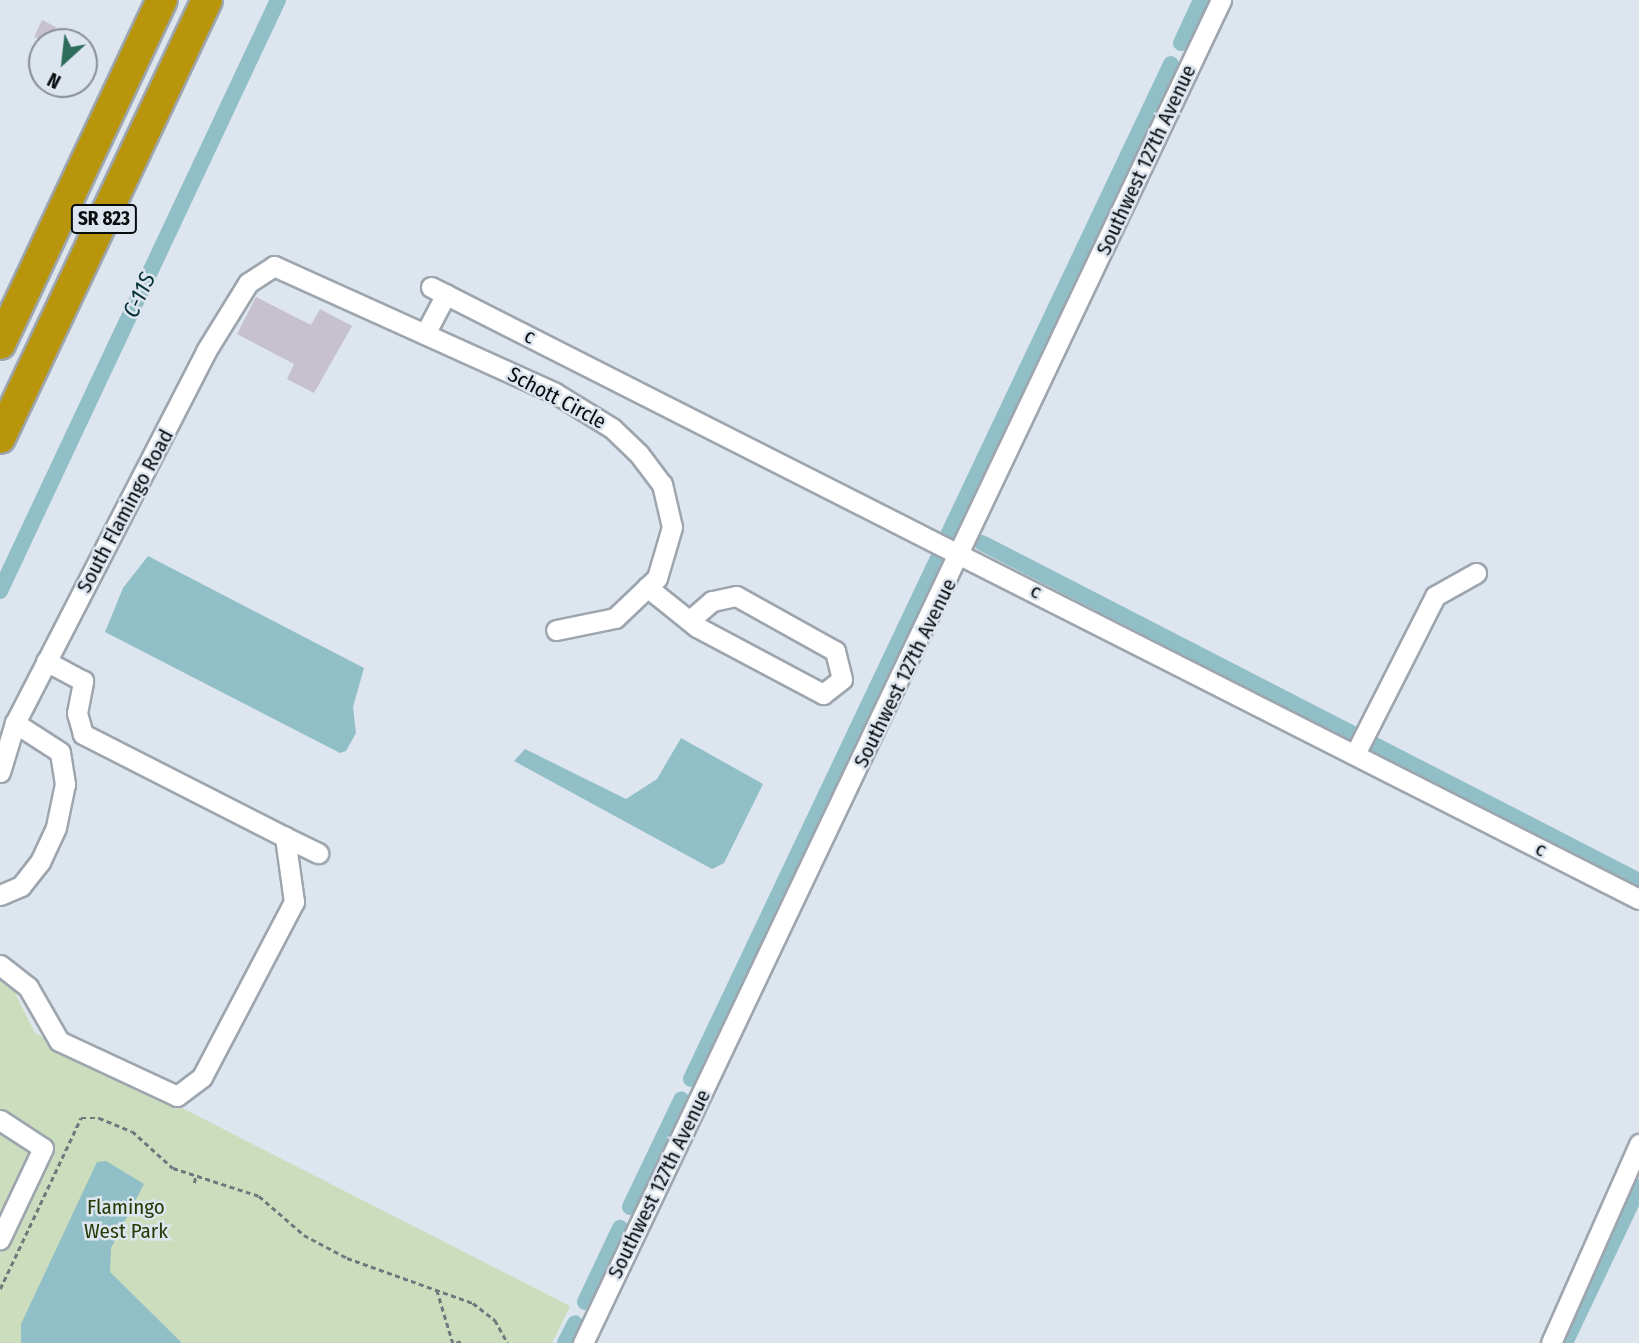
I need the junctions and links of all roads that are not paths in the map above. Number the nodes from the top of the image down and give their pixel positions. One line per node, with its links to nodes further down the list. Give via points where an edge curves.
1 (162, 0): 6 (highway, SR 823)
2 (207, 0): 7 (highway, SR 823)
3 (1221, 0): 8 (street, Southwest 127th Avenue)
4 (274, 266): 5 (street, Schott Circle); 13 (street, South Flamingo Road, via 248,283 206,351)
5 (425, 334): 8 (street, c, via 439,291); 10 (street, Schott Circle, via 555,393 612,428 639,454 662,484 673,527 657,578)
6 (0, 344)
7 (0, 438)
8 (962, 553): 15 (street, c); 25 (street, Southwest 127th Avenue)
9 (1476, 573): 15 (street, via 1436,596)
10 (647, 587): 11 (street); 12 (street, Schott Circle, via 615,618)
11 (689, 621): 11 (street, via 823,694 842,679 835,650 736,596 712,601)
12 (556, 630)
13 (47, 662): 14 (street, South Flamingo Road); 17 (street, via 83,681 77,713 83,734)
14 (15, 723): 16 (street, South Flamingo Road); 19 (street, via 60,752 65,784 44,855 21,886)
15 (1356, 752): 20 (street, c)
16 (0, 772)
17 (285, 837): 18 (street); 21 (street, via 294,902 202,1077 177,1096 60,1041 28,987)
18 (318, 853)
19 (0, 895)
20 (1639, 899)
21 (0, 965)
22 (2, 1126): 24 (street, via 43,1148)
23 (1639, 1146): 26 (street)
24 (0, 1239)
25 (583, 1343)
26 (1551, 1343)

